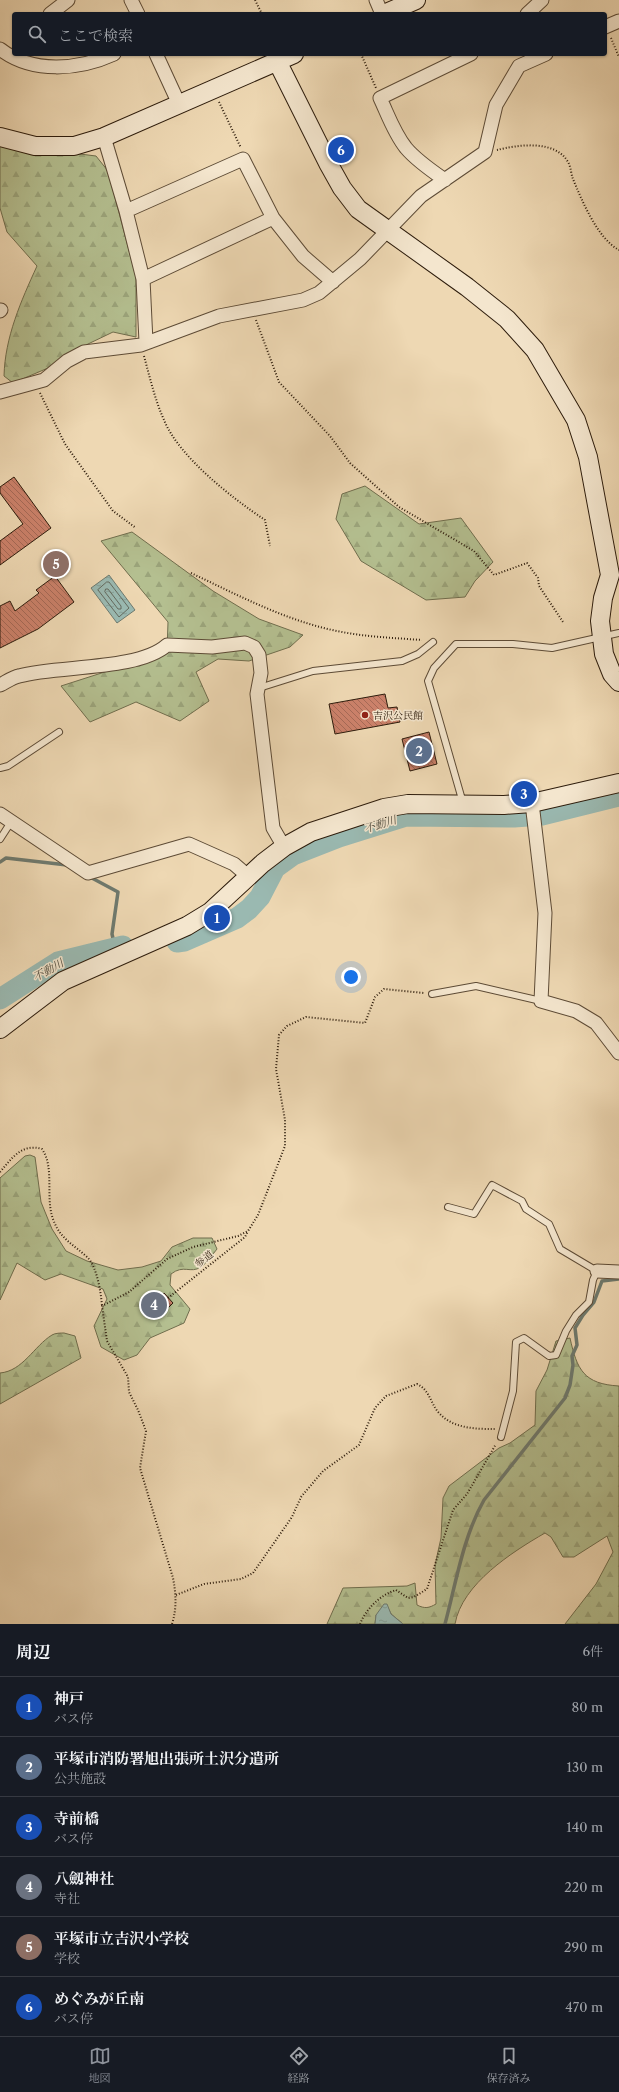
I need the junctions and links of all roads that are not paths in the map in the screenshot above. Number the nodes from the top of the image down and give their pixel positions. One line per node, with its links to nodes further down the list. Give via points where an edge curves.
1 (68, 0): 6 (street)
2 (131, 0): 7 (street)
3 (376, 0): 8 (street)
4 (416, 0): 9 (street)
5 (542, 0): 10 (street)
6 (53, 12)
7 (137, 12)
8 (382, 12)
9 (388, 12)
10 (529, 12)
11 (619, 21): 12 (street)
12 (607, 27)
13 (0, 49): 14 (street)
14 (12, 53)
15 (110, 56): 20 (street, via 96,62 71,67 42,67)
16 (157, 56): 22 (street)
17 (289, 56): 21 (street)
18 (467, 56): 25 (street, via 380,98 406,148 421,163)
19 (542, 56): 25 (street, via 519,66 496,105 485,152)
20 (25, 58)
21 (277, 61): 22 (street); 28 (street, via 309,128 342,188 358,209)
22 (180, 104): 24 (street)
23 (0, 137): 24 (street, via 35,146 74,146)
24 (104, 138): 26 (street)
25 (445, 180): 28 (street, via 421,196)
26 (126, 211): 27 (street, via 243,159); 29 (street)
27 (273, 218): 29 (street); 30 (street, via 302,256)
28 (388, 230): 30 (street); 33 (street, via 507,319 535,350 576,420 588,457 610,575 600,621)
29 (142, 279): 31 (street)
30 (333, 282): 31 (street, via 320,293 303,300 219,316)
31 (144, 344): 32 (street, via 84,352 67,360 44,380)
32 (0, 392)
33 (611, 636): 35 (street, via 604,654 612,674); 41 (lane, via 552,648 519,644 456,644 434,668 428,680)
34 (433, 642): 37 (lane, via 418,654 402,660 314,671)
35 (619, 682)
36 (0, 685): 37 (street, via 19,676 139,659 160,651 167,645 212,647 245,643 254,647 259,654 261,673)
37 (257, 689): 46 (street, via 273,828)
38 (59, 732): 39 (lane, via 8,766)
39 (0, 768)
40 (619, 783): 42 (street)
41 (463, 803): 42 (street); 46 (street, via 408,804 384,808 311,832)
42 (532, 803): 49 (street, via 545,913)
43 (0, 814): 44 (street)
44 (11, 822): 45 (lane); 47 (street, via 88,873 189,844 234,864)
45 (0, 839)
46 (284, 847): 47 (street)
47 (249, 877): 50 (street, via 210,912 187,926 63,982)
48 (432, 994): 49 (lane, via 476,986)
49 (541, 1001): 51 (street, via 576,1011 596,1023)
50 (0, 1028)
51 (619, 1053)
52 (448, 1208): 53 (lane, via 474,1214 492,1185 522,1201 526,1209 549,1224 560,1249)
53 (597, 1271): 54 (street); 55 (lane, via 589,1302 576,1315 566,1331 556,1355 549,1356 524,1338 516,1342 513,1391)
54 (619, 1272)
55 (501, 1437)

